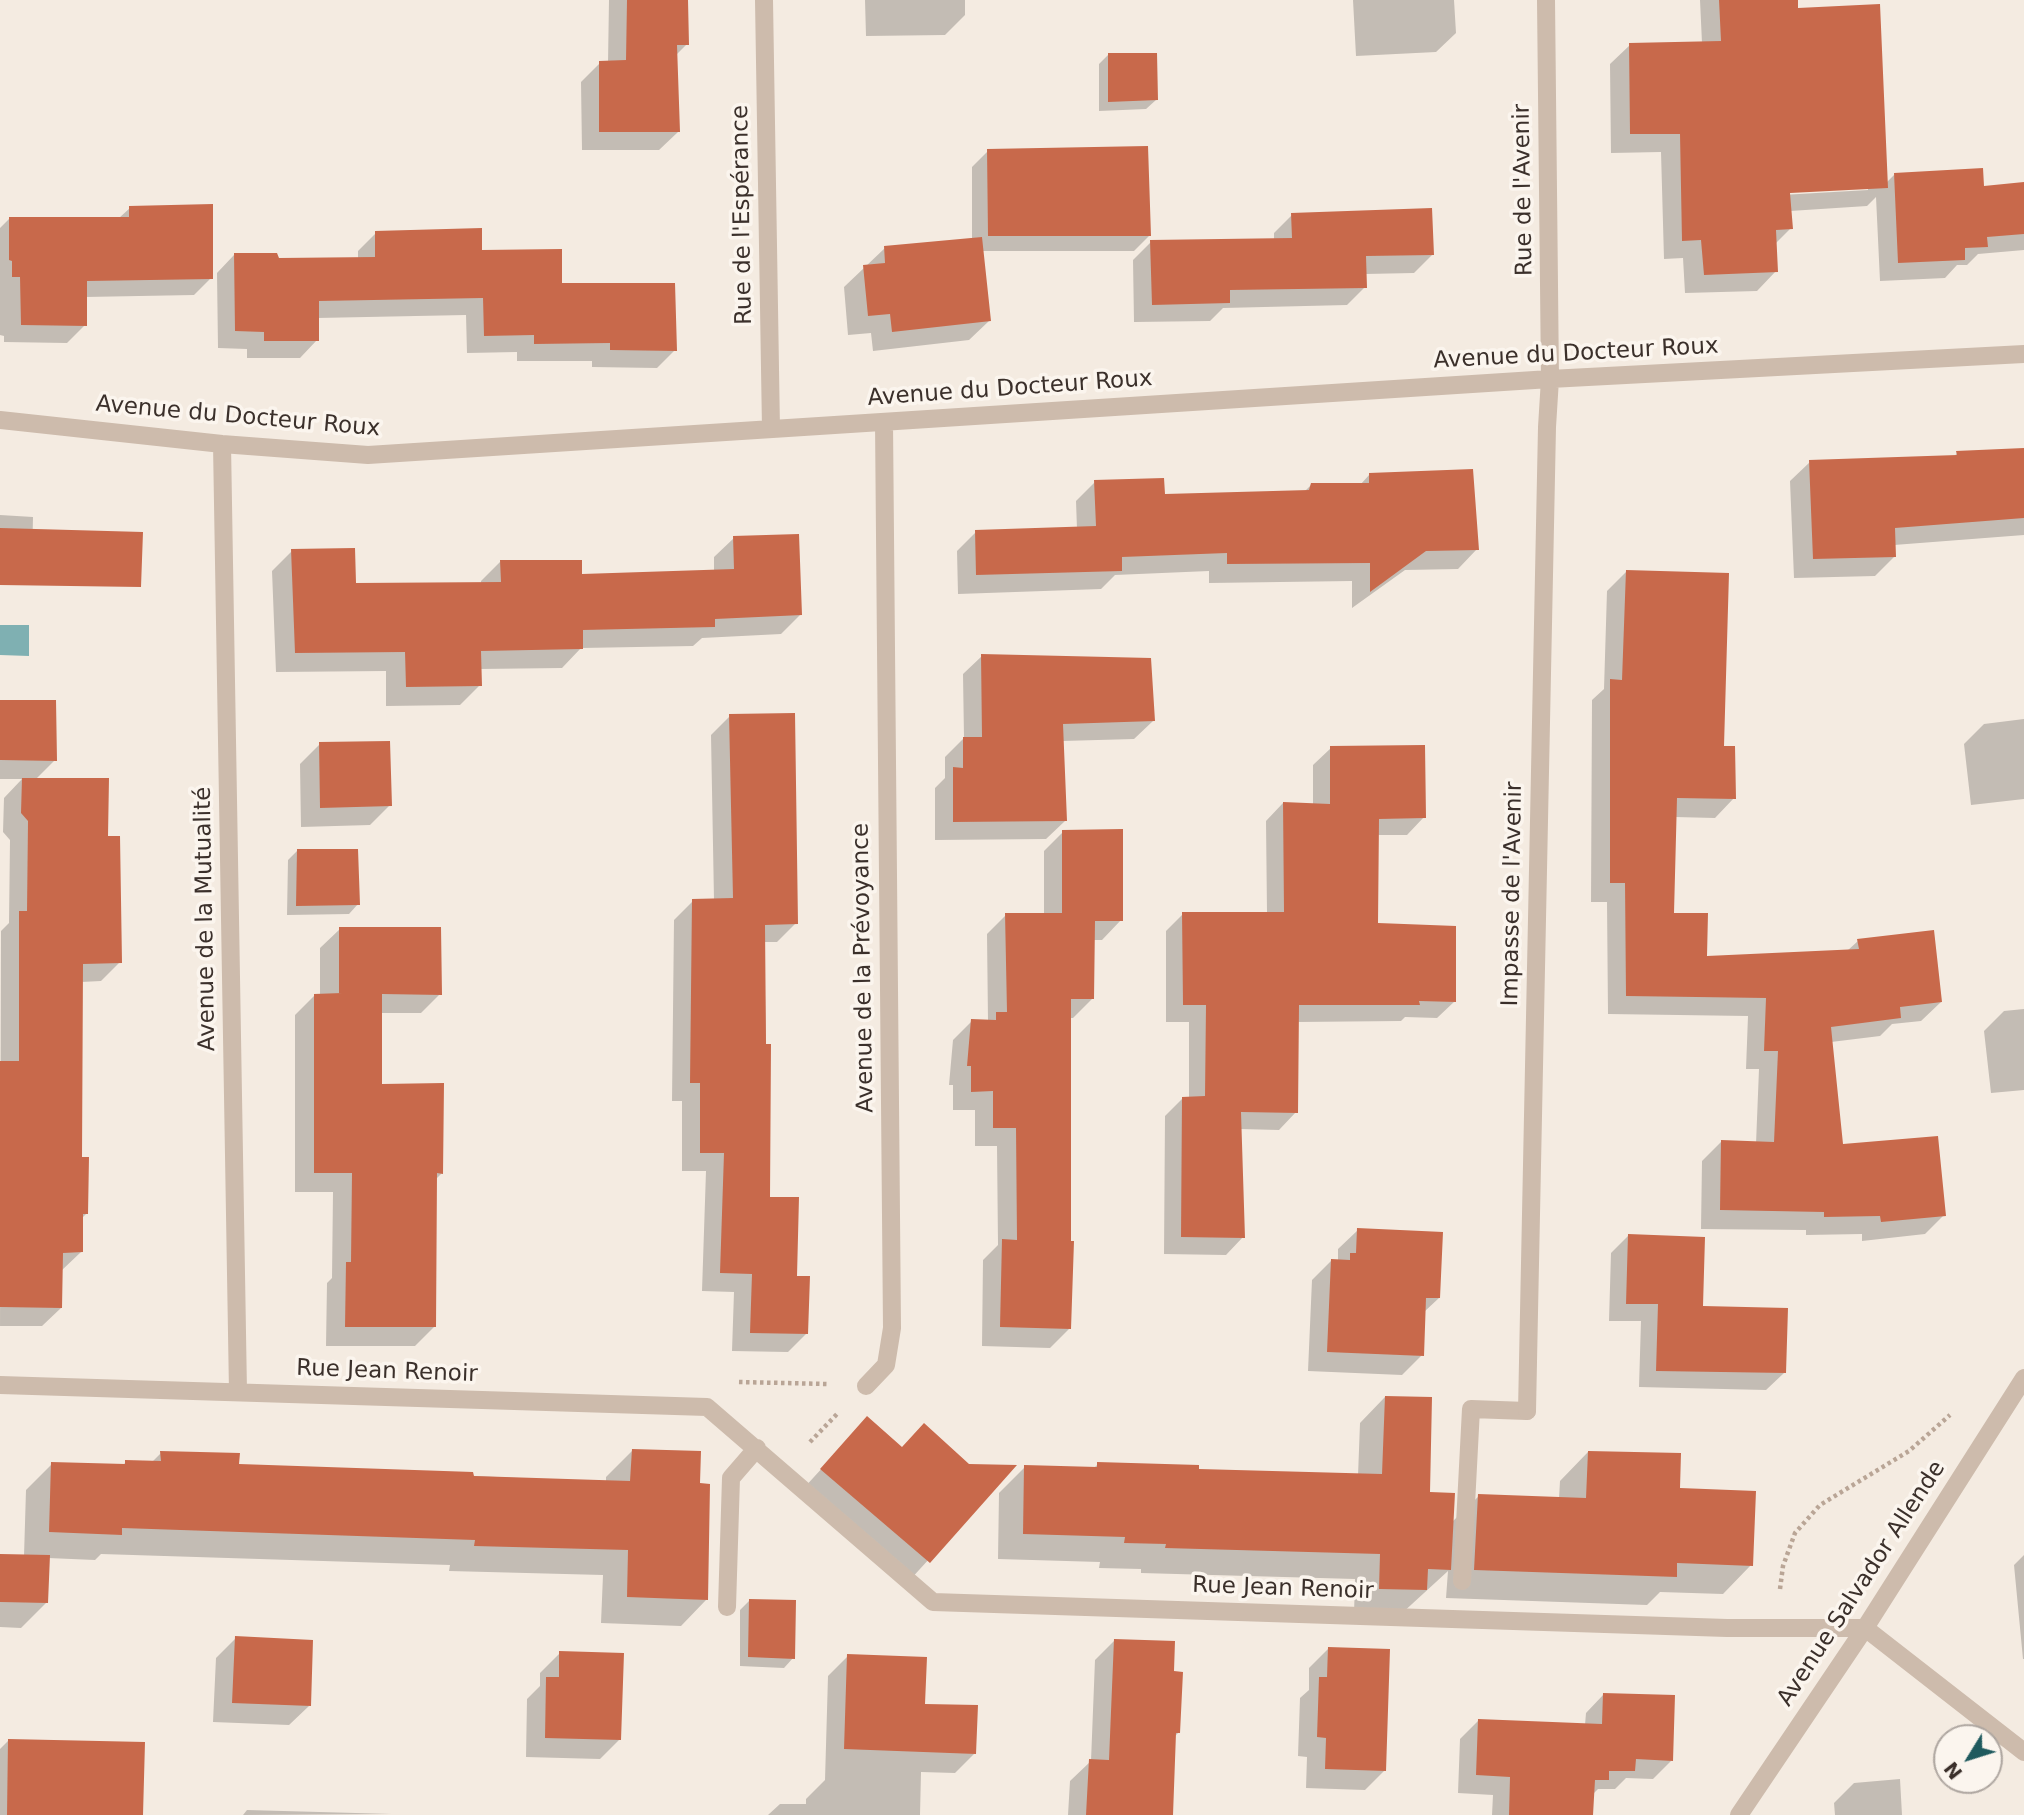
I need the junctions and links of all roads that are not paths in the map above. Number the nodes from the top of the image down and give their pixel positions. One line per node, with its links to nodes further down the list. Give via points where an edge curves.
1 (764, 0): 7 (street, Rue de l'Espérance)
2 (1546, 0): 4 (street, Rue de l'Avenir)
3 (2024, 354): 4 (street, Avenue du Docteur Roux)
4 (1550, 379): 6 (street, Avenue du Docteur Roux); 14 (street, Impasse de l'Avenir, via 1527,1411 1471,1409)
5 (0, 420): 8 (street, Avenue du Docteur Roux)
6 (884, 422): 7 (street, Avenue du Docteur Roux); 11 (street, Avenue de la Prévoyance, via 892,1328 886,1365)
7 (771, 429): 8 (street, Avenue du Docteur Roux, via 368,455)
8 (222, 444): 12 (street, Avenue de la Mutualité)
9 (2024, 1378): 16 (street, Avenue Salvador Allende)
10 (0, 1385): 12 (street, Rue Jean Renoir)
11 (866, 1386)
12 (238, 1392): 13 (street, Rue Jean Renoir, via 707,1407)
13 (757, 1448): 15 (street, via 731,1478); 16 (street, Rue Jean Renoir, via 933,1602)
14 (1462, 1581)
15 (727, 1606)
16 (1866, 1628): 17 (street); 18 (street, Avenue Salvador Allende)
17 (2024, 1752)
18 (1739, 1815)

